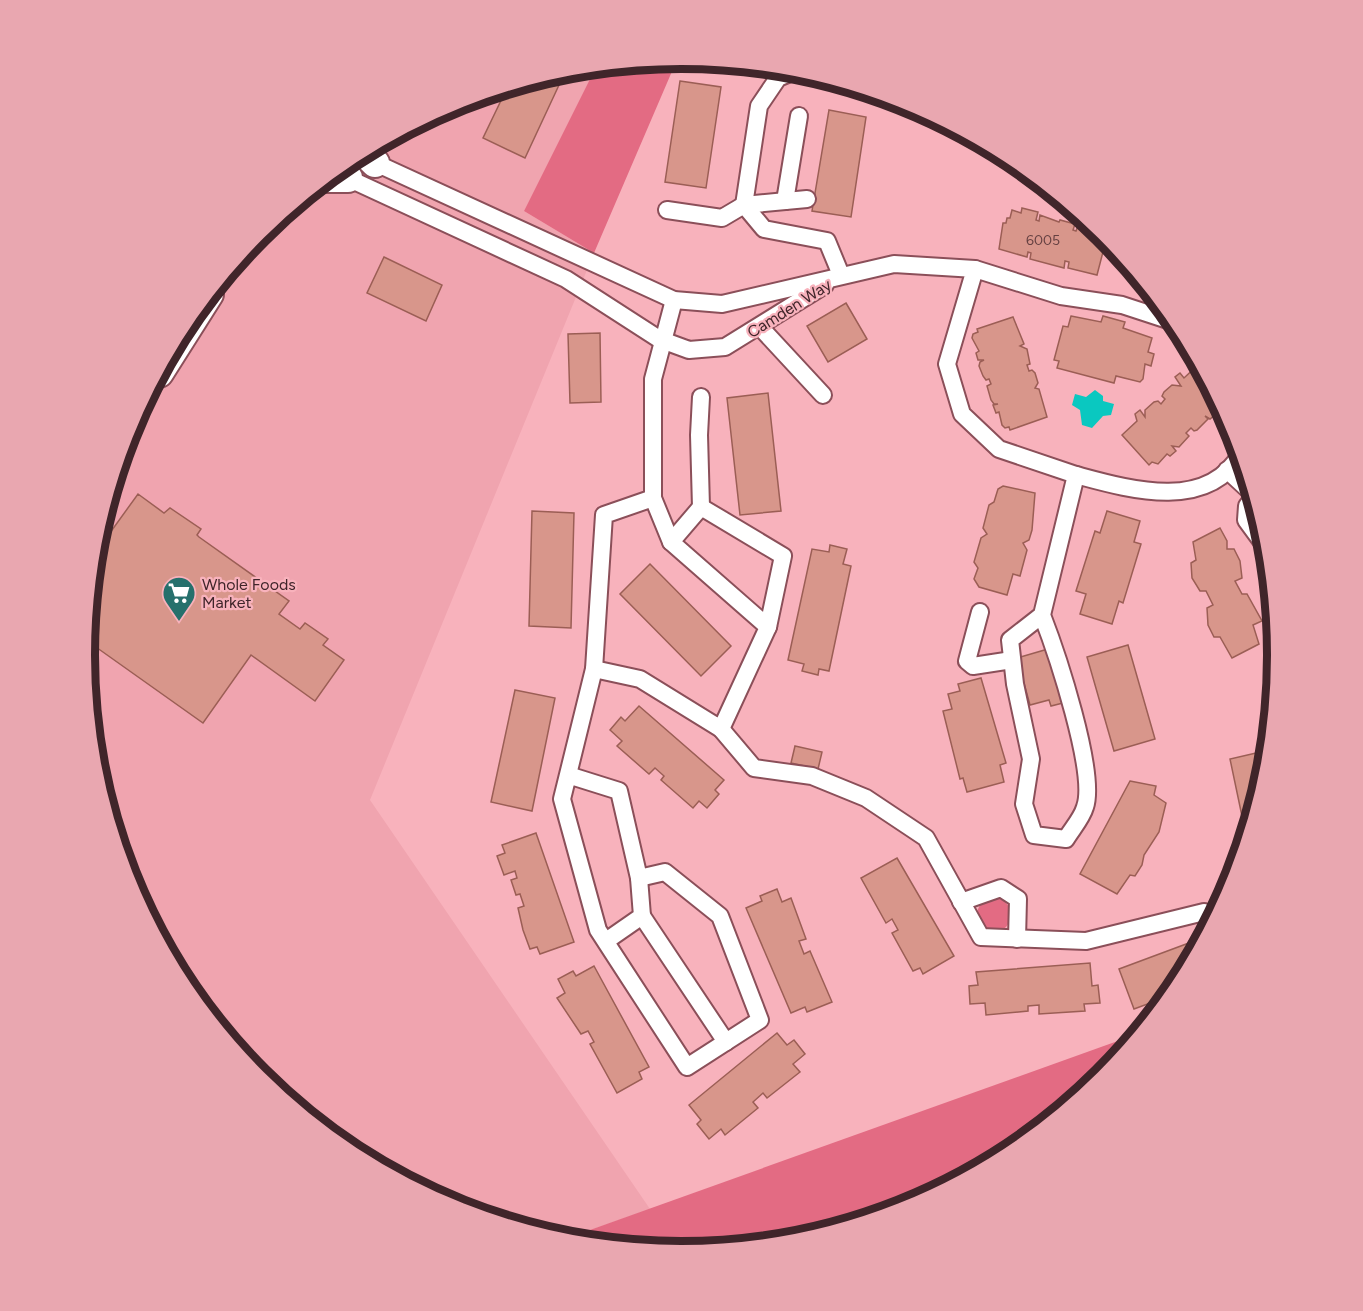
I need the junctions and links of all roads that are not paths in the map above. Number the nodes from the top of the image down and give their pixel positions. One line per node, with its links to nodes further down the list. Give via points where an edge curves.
1 (779, 77): 7 (street, via 759,106)
2 (799, 116): 6 (street)
3 (355, 168): 14 (street, Camden Way, via 566,279)
4 (356, 168): 11 (street, Camden Way)
5 (807, 199): 6 (street)
6 (785, 201): 7 (street)
7 (744, 205): 8 (street, via 722,218); 10 (street, via 764,229 827,241)
8 (666, 210)
9 (975, 269): 10 (street, via 894,264); 12 (street, via 1061,297 1122,305); 19 (street, via 947,364 962,414 999,449)
10 (841, 275): 11 (street, Camden Way, via 722,304); 13 (street, Camden Way)
11 (674, 300): 14 (street)
12 (1160, 318)
13 (760, 327): 14 (street, Camden Way, via 725,347 689,350); 15 (street)
14 (664, 341): 21 (street, via 653,379)
15 (823, 395)
16 (701, 398): 23 (street)
17 (1235, 463): 18 (street)
18 (1227, 470): 19 (street, via 1210,483 1177,492 1141,492); 20 (street)
19 (1076, 476): 27 (street)
20 (1242, 485)
21 (653, 498): 25 (street); 30 (street, via 603,515)
22 (1248, 504): 24 (street, via 1246,520)
23 (701, 507): 25 (street); 28 (street, via 783,556)
24 (1255, 532)
25 (671, 542): 28 (street)
26 (981, 612): 29 (street, via 967,661 974,666)
27 (1042, 615): 29 (street, via 1010,640); 29 (street, via 1057,654 1085,762 1086,807 1066,839 1034,835 1024,804 1031,759)
28 (768, 627): 31 (street)
29 (1012, 660)
30 (594, 669): 31 (street, via 640,679); 32 (street)
31 (721, 729): 34 (street, via 754,768 812,776 866,798 926,838)
32 (568, 775): 33 (street, via 619,791); 38 (street, via 562,799 598,930)
33 (639, 878): 36 (street); 39 (street, via 664,872 720,916 760,1020)
34 (962, 902): 37 (street, via 981,937); 37 (street, via 1001,888 1018,899)
35 (1204, 912): 37 (street, via 1086,941)
36 (642, 916): 38 (street); 39 (street)
37 (1017, 939)
38 (606, 941): 39 (street, via 687,1067)
39 (726, 1042)

